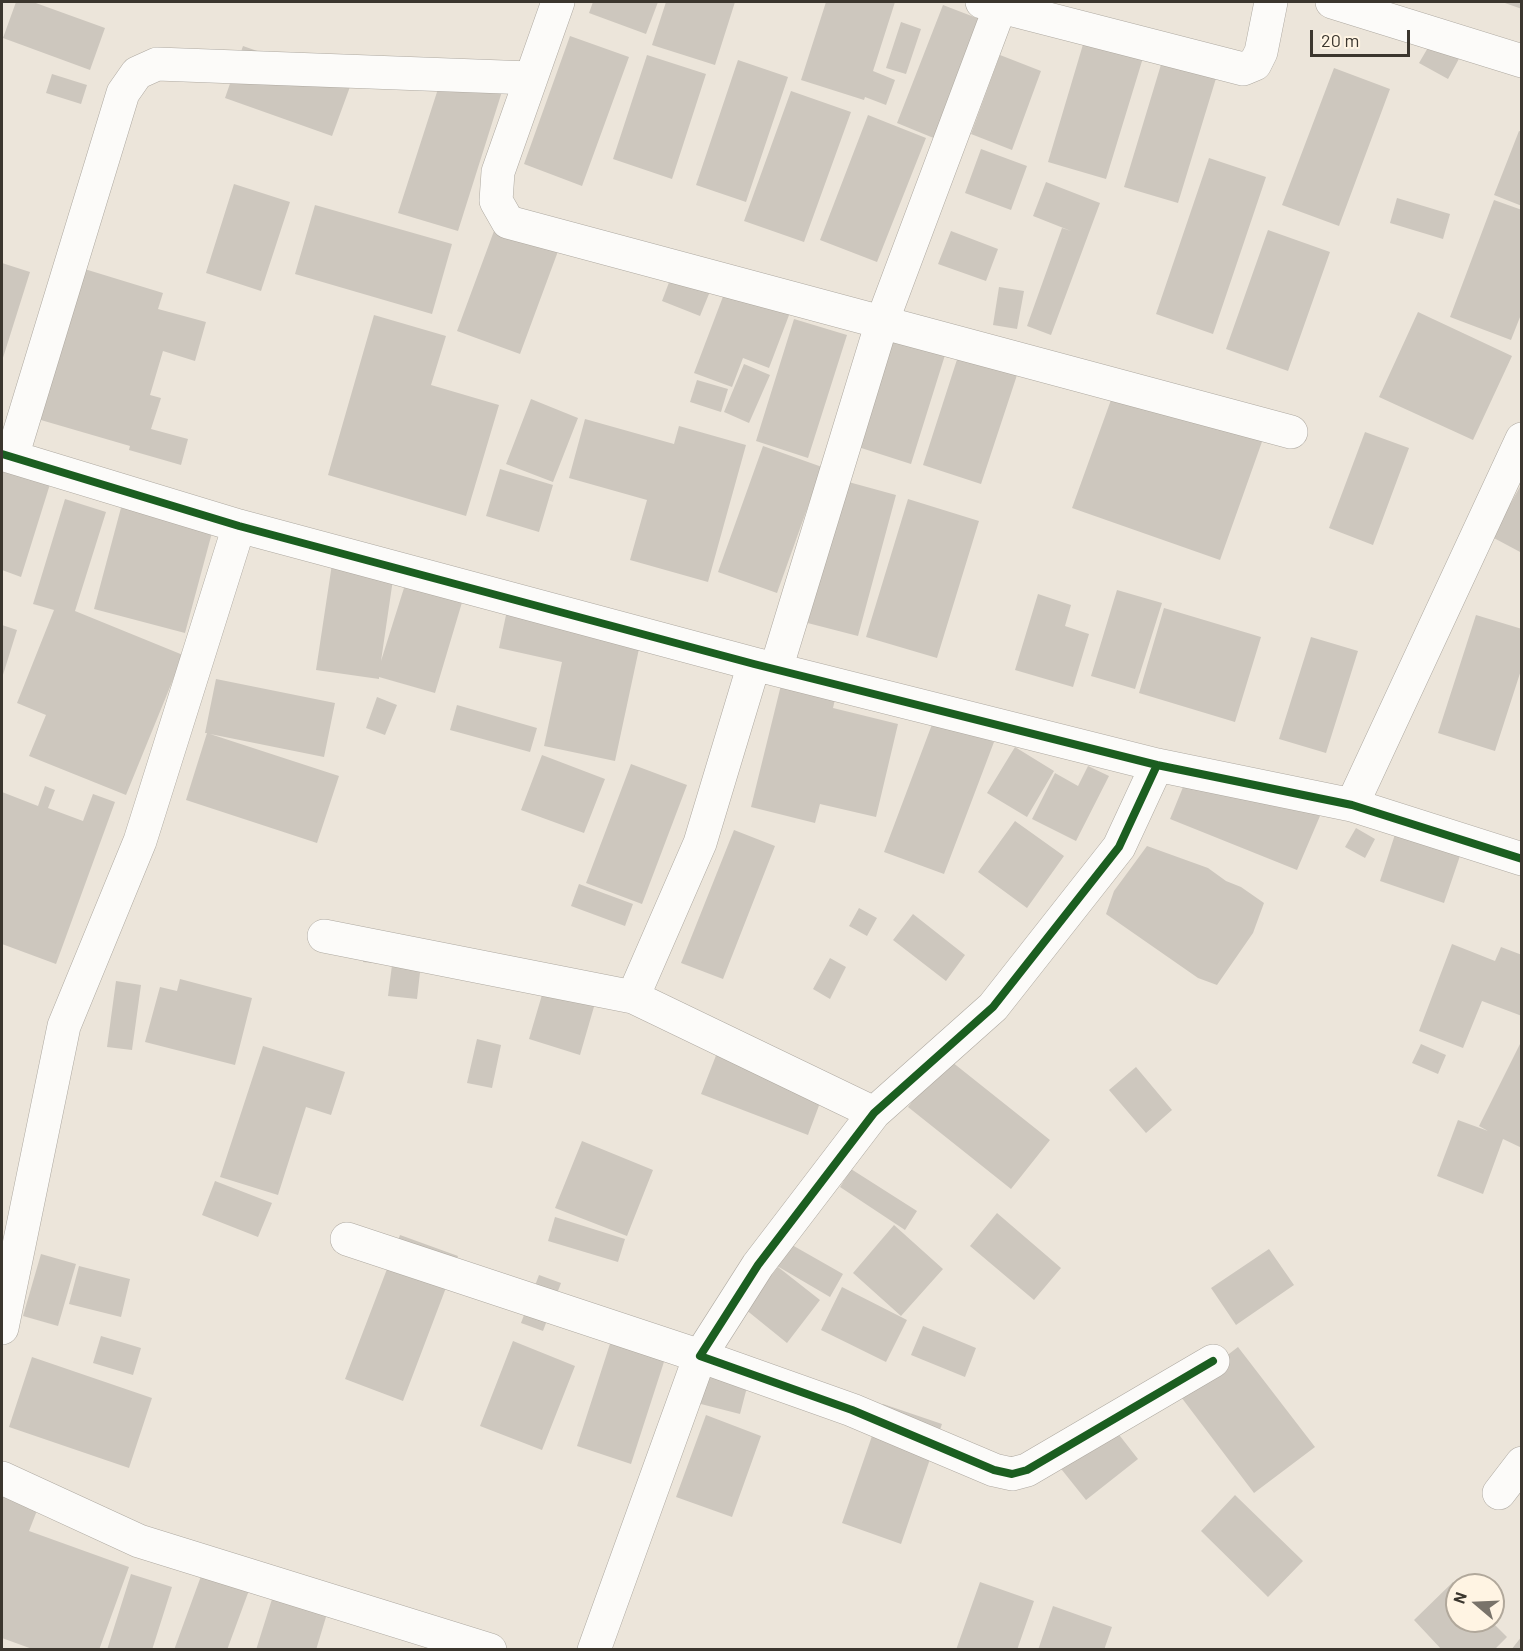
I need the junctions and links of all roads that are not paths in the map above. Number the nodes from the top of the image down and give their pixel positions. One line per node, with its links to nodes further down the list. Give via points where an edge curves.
1 (558, 2): 6 (street)
2 (1271, 2): 4 (street, via 1261,52 1255,64 1243,69)
3 (1332, 2): 5 (street)
4 (991, 4): 7 (street)
5 (1521, 61)
6 (530, 78): 7 (street, via 498,172 496,201 508,222); 10 (street, via 157,64 137,73 123,93)
7 (882, 322): 8 (street); 12 (street)
8 (1291, 432)
9 (1521, 439): 14 (street)
10 (7, 455): 11 (street)
11 (239, 525): 12 (street); 20 (street, via 140,840 64,1026)
12 (765, 667): 13 (street); 17 (street, via 700,843)
13 (1157, 765): 14 (street); 18 (street, via 1119,847 993,1007)
14 (1352, 805): 15 (street)
15 (1521, 859)
16 (324, 936): 17 (street)
17 (633, 997): 18 (street)
18 (874, 1113): 21 (street, via 758,1265)
19 (347, 1239): 21 (street)
20 (2, 1328)
21 (700, 1356): 22 (street, via 852,1410 1012,1474 1027,1470); 27 (street)
22 (1213, 1361)
23 (1521, 1462): 25 (street)
24 (2, 1478): 26 (street, via 139,1541)
25 (1499, 1493)
26 (490, 1650)
27 (594, 1650)

